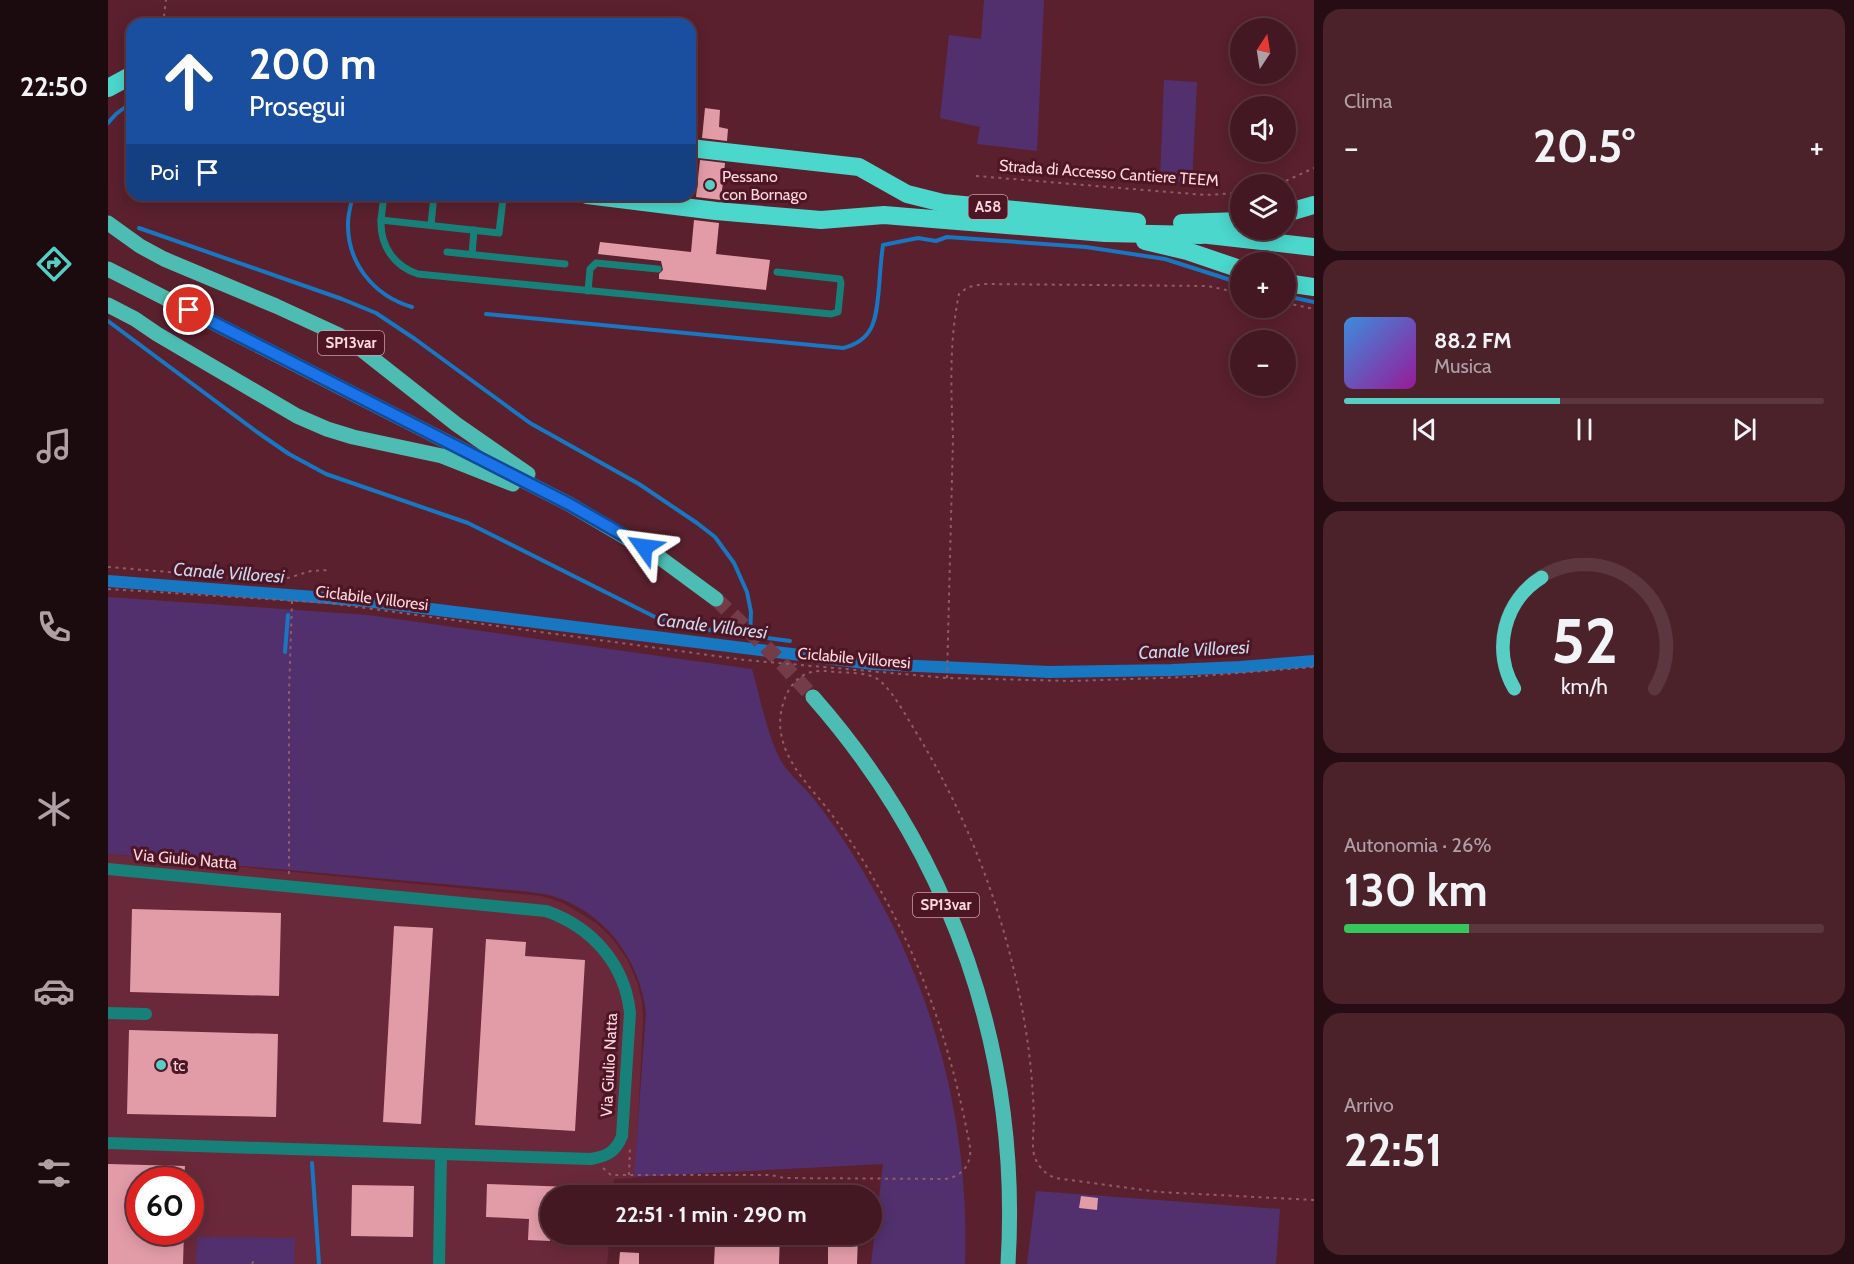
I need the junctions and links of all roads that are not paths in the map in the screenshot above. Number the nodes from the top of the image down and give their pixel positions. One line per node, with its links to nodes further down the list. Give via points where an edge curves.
1 (126, 78): 2 (highway)
2 (108, 88)
3 (696, 148): 11 (highway, A58, via 859,167 908,194 943,203)
4 (383, 201): 10 (lane)
5 (433, 201): 14 (lane)
6 (503, 201): 15 (lane, via 499,234)
7 (635, 201): 16 (highway, A58, via 821,220 884,215)
8 (1314, 205): 9 (highway)
9 (1296, 210)
10 (381, 220): 14 (lane); 28 (lane, via 388,252 401,266 416,273)
11 (1124, 221): 12 (highway, A58); 17 (highway, A58)
12 (1230, 222)
13 (108, 223): 30 (main road, SP13var, via 164,259 346,340)
14 (431, 225): 15 (lane)
15 (474, 230): 20 (lane)
16 (1105, 233): 17 (highway, A58); 22 (highway, A58)
17 (1201, 235): 18 (highway, A58)
18 (1314, 247)
19 (447, 252): 20 (lane)
20 (472, 254): 21 (lane)
21 (565, 264)
22 (1230, 266)
23 (108, 269): 30 (main road, SP13var)
24 (658, 269): 28 (lane, via 595,264 590,269)
25 (777, 272): 28 (lane, via 840,279 838,312)
26 (1296, 284): 27 (highway)
27 (1314, 287)
28 (588, 291)
29 (108, 305): 30 (main road, SP13var, via 317,425 442,456)
30 (569, 504): 31 (main road, SP13var, via 659,557)
31 (716, 599)
32 (813, 697): 39 (main road, SP13var, via 860,755 902,817 937,884 968,961 991,1040 1004,1114 1010,1189)
33 (109, 869): 37 (street, Via Giulio Natta, via 528,908 557,915 602,946 615,965 630,1013 622,1136 617,1147 608,1156 591,1159)
34 (108, 1013): 35 (street)
35 (146, 1014)
36 (108, 1143): 37 (street, Via Giulio Natta)
37 (441, 1155): 38 (street)
38 (439, 1264)
39 (1008, 1264)

